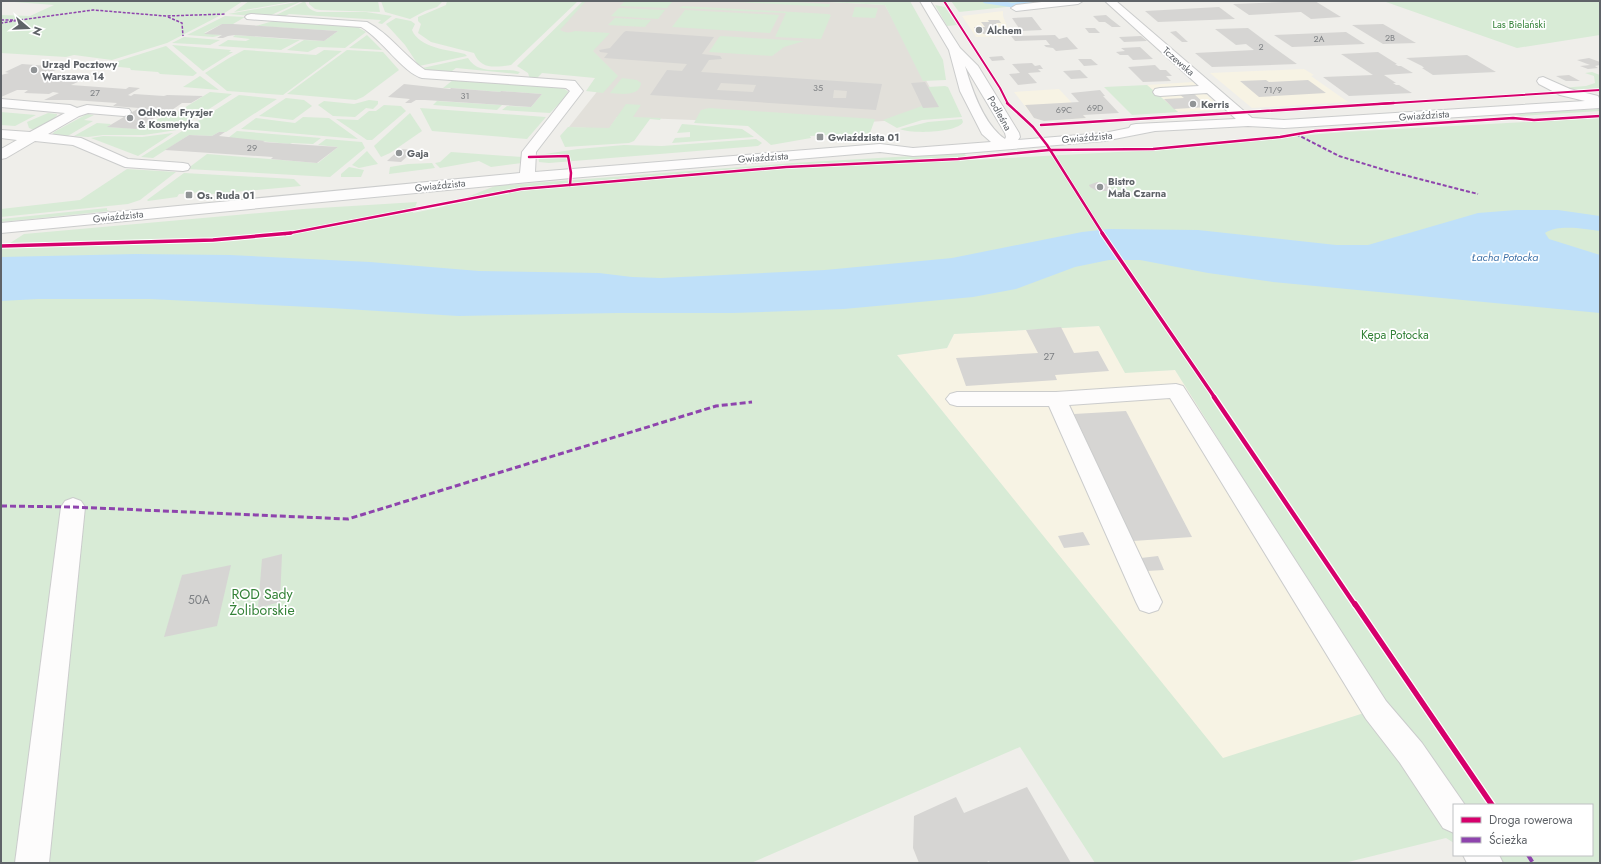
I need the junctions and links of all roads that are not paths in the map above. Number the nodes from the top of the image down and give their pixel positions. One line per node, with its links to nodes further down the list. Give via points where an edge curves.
1 (926, 1): 6 (street, Podleśna)
2 (1078, 1): 4 (street)
3 (1110, 1): 8 (street, Tczewska)
4 (1016, 8)
5 (251, 17): 25 (street, via 363,24 373,28 413,69 422,74 570,84 577,91 529,152)
6 (955, 50): 19 (street, Podleśna, via 966,90); 21 (street, Podleśna, via 972,66)
7 (1543, 81): 11 (street)
8 (1212, 89): 9 (street); 17 (street, Tczewska)
9 (1160, 92)
10 (1600, 95): 11 (street, Gwiaździsta)
11 (1580, 97): 12 (street); 17 (street, Gwiaździsta, via 1282,116)
12 (1600, 100)
13 (1, 104): 16 (street, via 70,109)
14 (1600, 104): 17 (street, Gwiaździsta, via 1284,124)
15 (124, 112): 16 (street, via 87,109)
16 (74, 113): 20 (street)
17 (1248, 122): 21 (street, Gwiaździsta, via 1151,128 1104,137)
18 (1, 134): 20 (street)
19 (989, 134): 21 (street, Podleśna, via 999,142); 22 (street, Gwiaździsta, via 907,140)
20 (35, 137): 23 (street); 24 (street, via 76,141 125,163)
21 (1010, 139): 22 (street, Gwiaździsta, via 913,152)
22 (880, 148): 25 (street, Gwiaździsta)
23 (1, 155)
24 (183, 167)
25 (527, 177): 26 (street, Gwiaździsta)
26 (1, 228)
27 (957, 399): 28 (street)
28 (1056, 399): 30 (street); 31 (street, via 1176,391 1376,710 1411,753)
29 (73, 507): 32 (street)
30 (1149, 602)
31 (1453, 816)
32 (32, 863)

